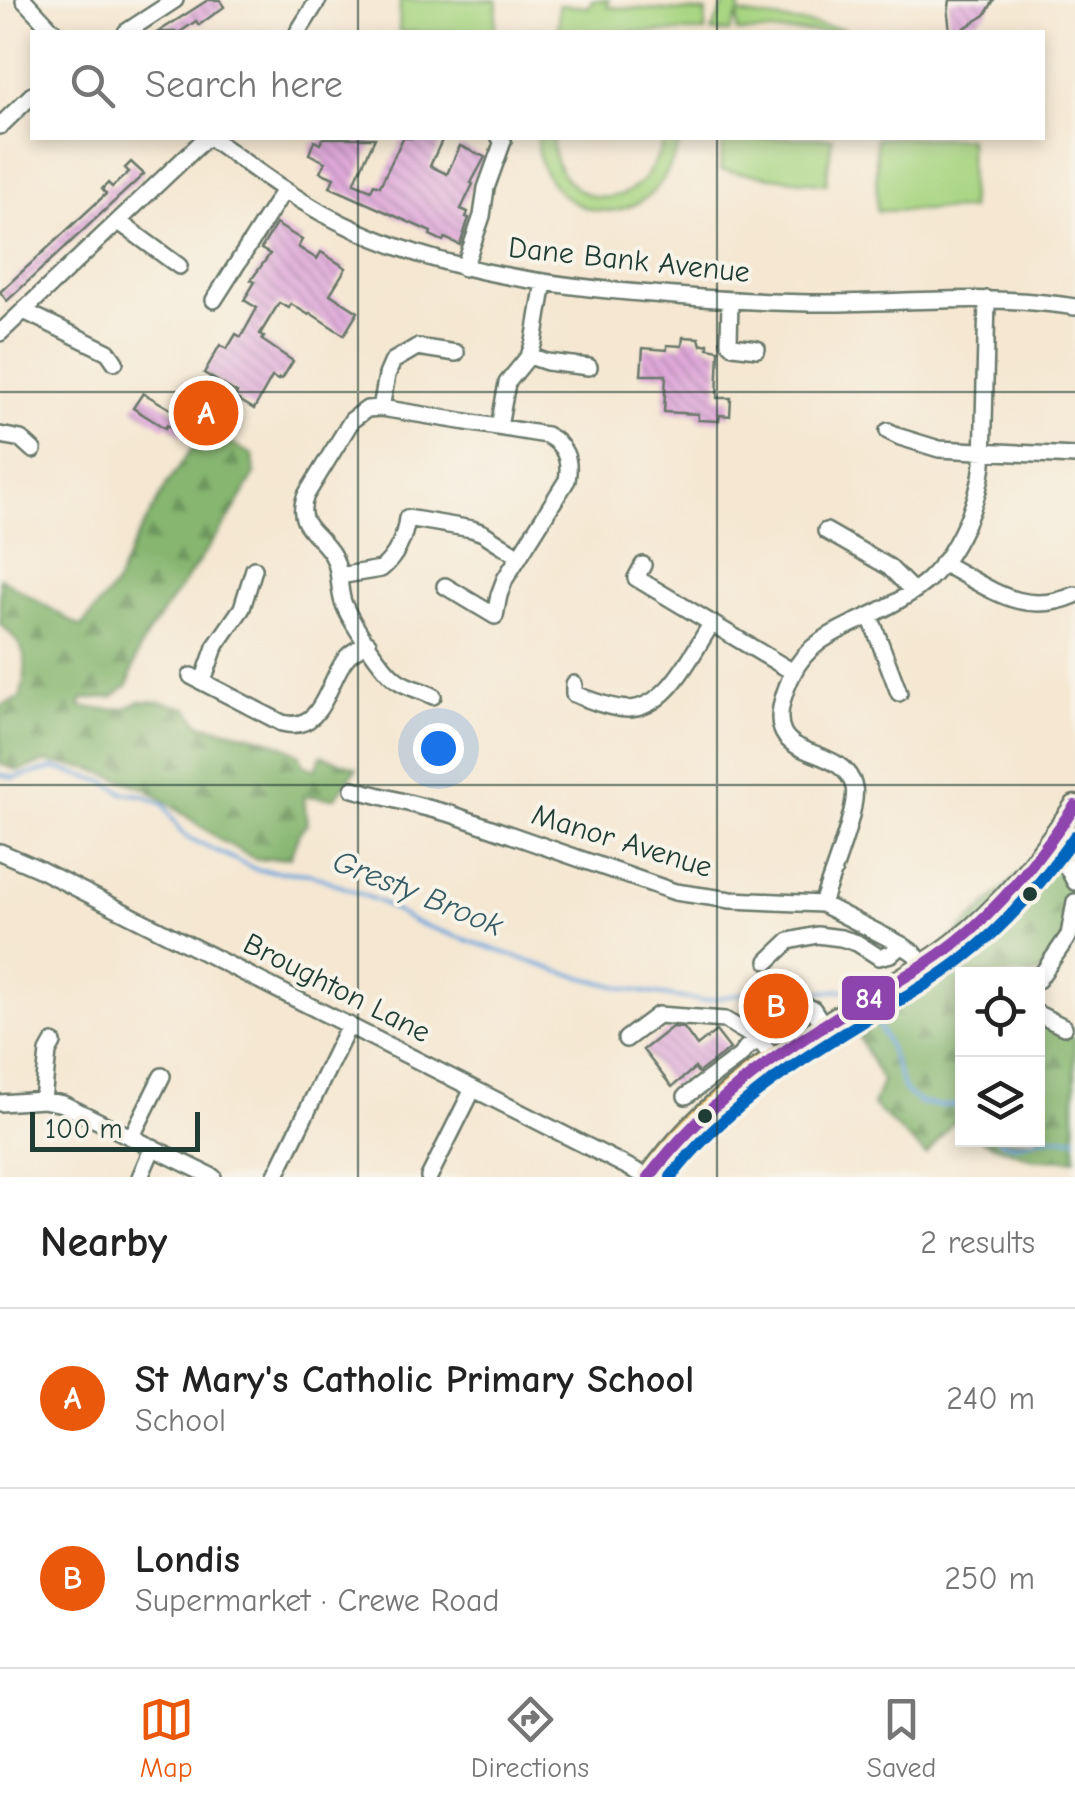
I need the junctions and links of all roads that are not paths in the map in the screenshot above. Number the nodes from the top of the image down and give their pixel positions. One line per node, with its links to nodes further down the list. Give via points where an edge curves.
1 (24, 0): 4 (street)
2 (175, 0): 5 (street)
3 (318, 0): 6 (street)
4 (52, 30)
5 (129, 30)
6 (299, 30)
7 (30, 98): 8 (street)
8 (0, 126)
9 (217, 140): 11 (street, Dane Bank Avenue); 12 (street)
10 (502, 140): 14 (street)
11 (284, 190): 14 (street, Dane Bank Avenue, via 379,240); 17 (street)
12 (119, 222): 13 (street); 20 (street)
13 (179, 266)
14 (464, 268): 15 (street, Dane Bank Avenue)
15 (544, 282): 18 (street, Dane Bank Avenue); 24 (street)
16 (987, 299): 18 (street, Dane Bank Avenue); 19 (street, Dane Bank Avenue); 32 (street)
17 (214, 300)
18 (730, 300): 22 (street, via 729,342)
19 (1075, 307)
20 (24, 311): 21 (street); 25 (street, via 108,352)
21 (0, 333)
22 (756, 349)
23 (456, 353): 27 (street, via 417,347 393,361)
24 (529, 356): 26 (street); 28 (street, via 508,382)
25 (115, 362)
26 (589, 368)
27 (381, 408): 28 (street); 38 (street, via 356,415 303,500 304,520 331,552)
28 (498, 427): 35 (street, via 553,438 569,466)
29 (888, 430): 32 (street, via 930,448)
30 (0, 435): 31 (street, via 21,439)
31 (33, 450)
32 (984, 451): 33 (street); 36 (street, via 976,500)
33 (1075, 456)
34 (826, 530): 41 (street, via 889,567)
35 (519, 556): 38 (street, via 472,529 401,514 406,534 386,566); 40 (street, via 495,616)
36 (942, 563): 41 (street); 42 (street, via 1025,604)
37 (254, 569): 45 (street, via 242,608 197,678 286,725 298,724 321,707 346,658)
38 (339, 576): 45 (street, via 344,605)
39 (635, 578): 44 (street)
40 (445, 586)
41 (912, 591): 43 (street)
42 (1075, 595)
43 (870, 616): 46 (street, via 822,640); 47 (street)
44 (712, 623): 46 (street); 48 (street, via 651,704 624,709)
45 (368, 644): 49 (street, via 396,680)
46 (794, 672): 56 (street, via 780,706 786,737 841,768 854,788)
47 (899, 685)
48 (572, 694)
49 (433, 696)
50 (353, 789): 56 (street, Manor Avenue, via 451,814 675,892)
51 (1075, 806): 52 (main road)
52 (1052, 839): 54 (street); 59 (main road, via 990,914)
53 (0, 852): 62 (street, Broughton Lane)
54 (1075, 882)
55 (1075, 902): 60 (street, via 1069,935)
56 (822, 904): 57 (street, Manor Avenue)
57 (902, 945): 58 (street, via 879,958 841,938 817,936 789,940); 59 (street, Manor Avenue)
58 (768, 961)
59 (923, 966): 63 (main road)
60 (1045, 970)
61 (1045, 1018): 64 (street)
62 (350, 1025): 70 (street, Broughton Lane); 78 (street)
63 (824, 1026): 66 (street, via 802,1006 765,1028); 68 (main road)
64 (1064, 1027)
65 (626, 1039): 66 (street, via 658,1015 725,1020)
66 (759, 1040): 68 (street); 71 (street)
67 (53, 1043): 72 (street)
68 (773, 1058): 80 (main road, via 692,1124)
69 (162, 1076): 74 (street)
70 (474, 1088): 79 (street); 80 (street, Broughton Lane)
71 (686, 1096)
72 (43, 1100): 73 (street); 74 (street)
73 (0, 1102)
74 (132, 1136): 75 (street)
75 (154, 1146): 76 (street); 77 (street)
76 (140, 1177)
77 (213, 1177)
78 (274, 1177)
79 (430, 1177)
80 (649, 1177)

